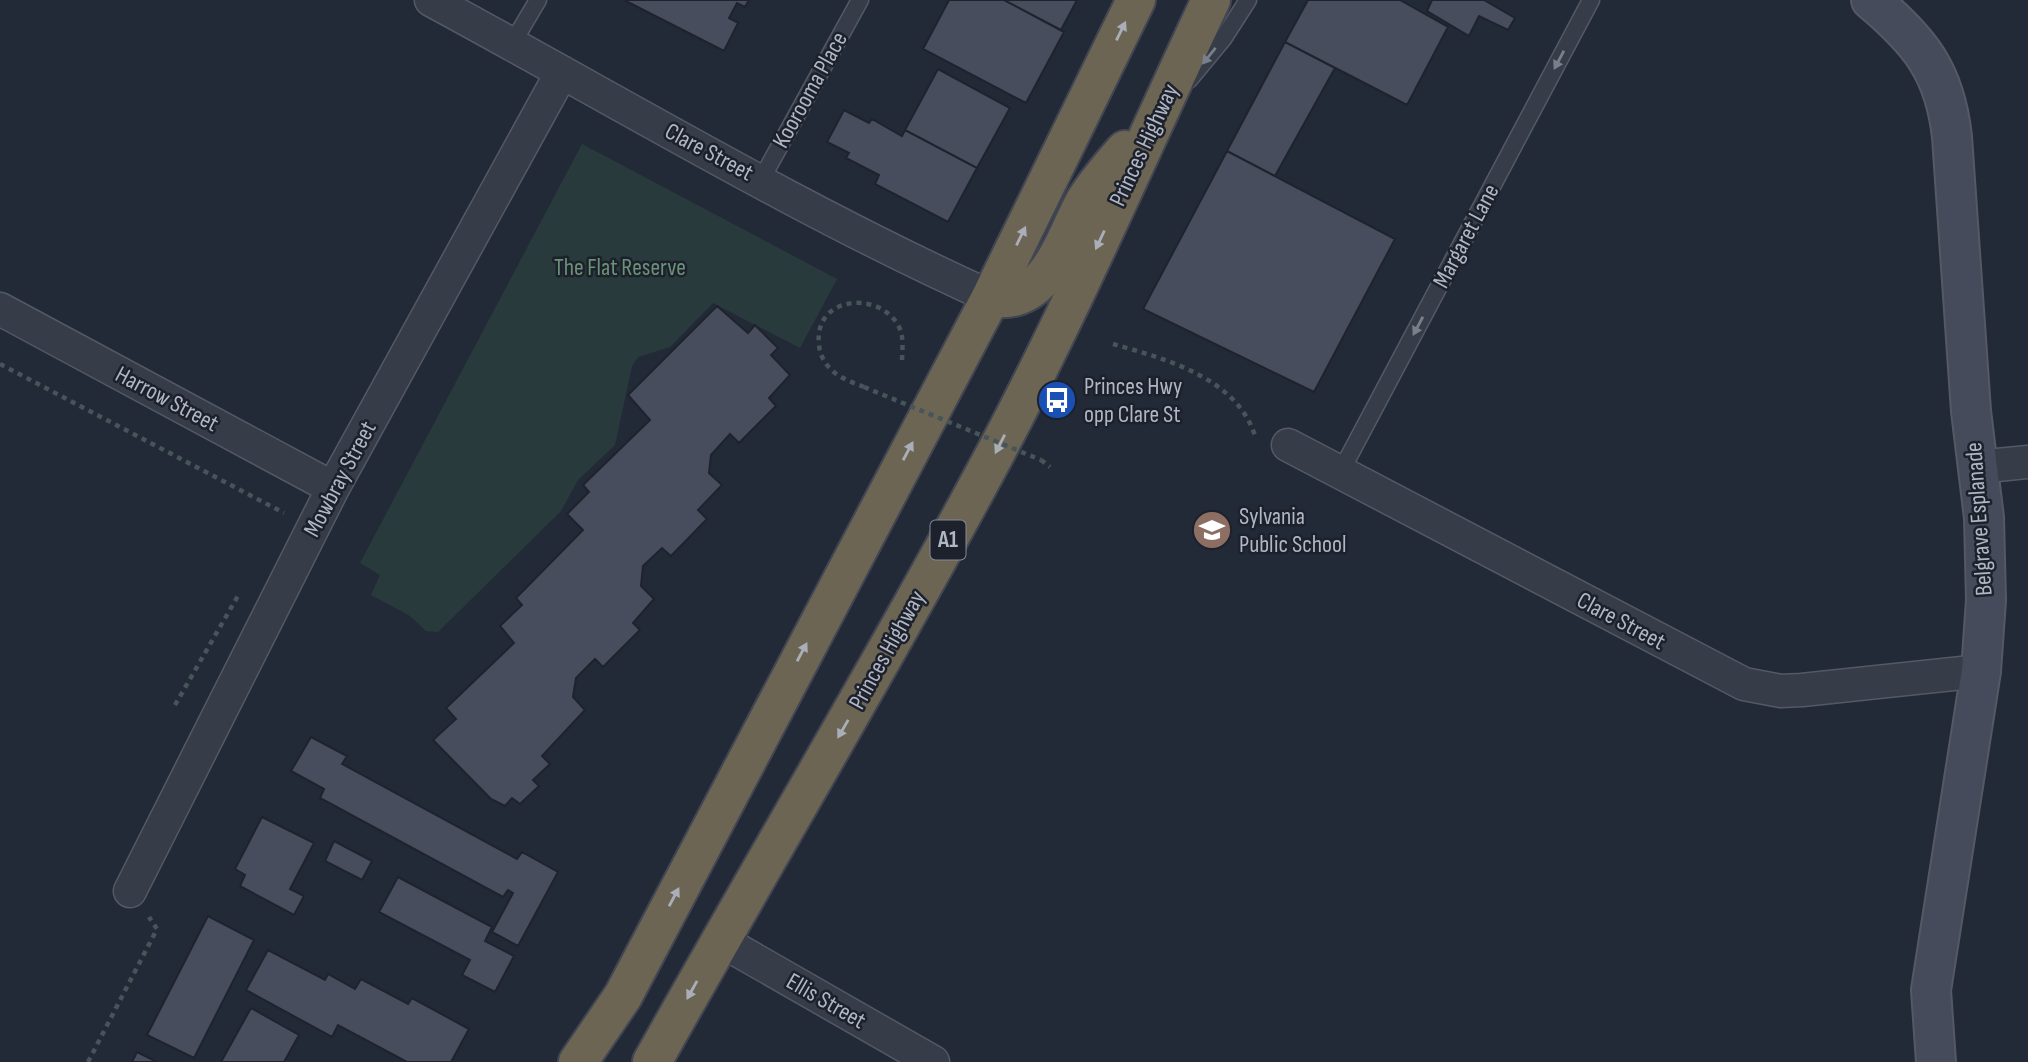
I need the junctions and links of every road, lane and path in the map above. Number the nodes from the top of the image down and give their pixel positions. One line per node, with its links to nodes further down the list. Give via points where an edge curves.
1 (431, 0): 9 (street, Clare Street)
2 (538, 0): 9 (lane)
3 (860, 0): 12 (lane, Koorooma Place)
4 (1136, 0): 13 (highway, one-way to 4)
5 (1211, 0): 11 (highway, Princes Highway / A1)
6 (1248, 0): 11 (lane, one-way to 11, via 1223,39)
7 (1591, 0): 22 (lane, Margaret Lane, one-way to 22)
8 (1871, 0): 21 (street, Belgrave Esplanade, via 1922,50 1947,99)
9 (512, 44): 10 (street, Clare Street)
10 (562, 72): 12 (street, Clare Street); 23 (street, Mowbray Street)
11 (1158, 113): 13 (highway, via 1088,197 1047,274 1018,295); 29 (highway, Princes Highway / A1, one-way to 29, via 997,450 858,704)
12 (761, 180): 13 (street, Clare Street, via 945,278)
13 (990, 297): 31 (highway, one-way to 13, via 623,996)
14 (0, 309): 23 (street, Harrow Street)
15 (1113, 344): 18 (path, via 1162,358 1232,395 1248,415 1258,445 1268,456 1279,440)
16 (902, 362): 20 (path, bridge, via 901,331 880,308 848,303 821,319 819,352 834,372)
17 (0, 363): 24 (path, Harrow Street, via 285,514)
18 (1288, 445): 22 (street, Clare Street)
19 (2028, 462): 21 (street)
20 (1050, 467)
21 (1977, 467): 26 (street, Belgrave Esplanade, via 1986,554)
22 (1340, 472): 26 (street, Clare Street, via 1744,684 1781,691)
23 (334, 488): 28 (street, Mowbray Street)
24 (278, 526)
25 (244, 585): 27 (path)
26 (1981, 671): 34 (street, Belgrave Esplanade, via 1931,990)
27 (175, 705)
28 (130, 891): 30 (path, via 157,929)
29 (720, 940): 32 (highway, Princes Highway / A1, one-way to 32); 33 (street, Ellis Street)
30 (88, 1062)
31 (578, 1062)
32 (652, 1062)
33 (933, 1062)
34 (1936, 1062)

